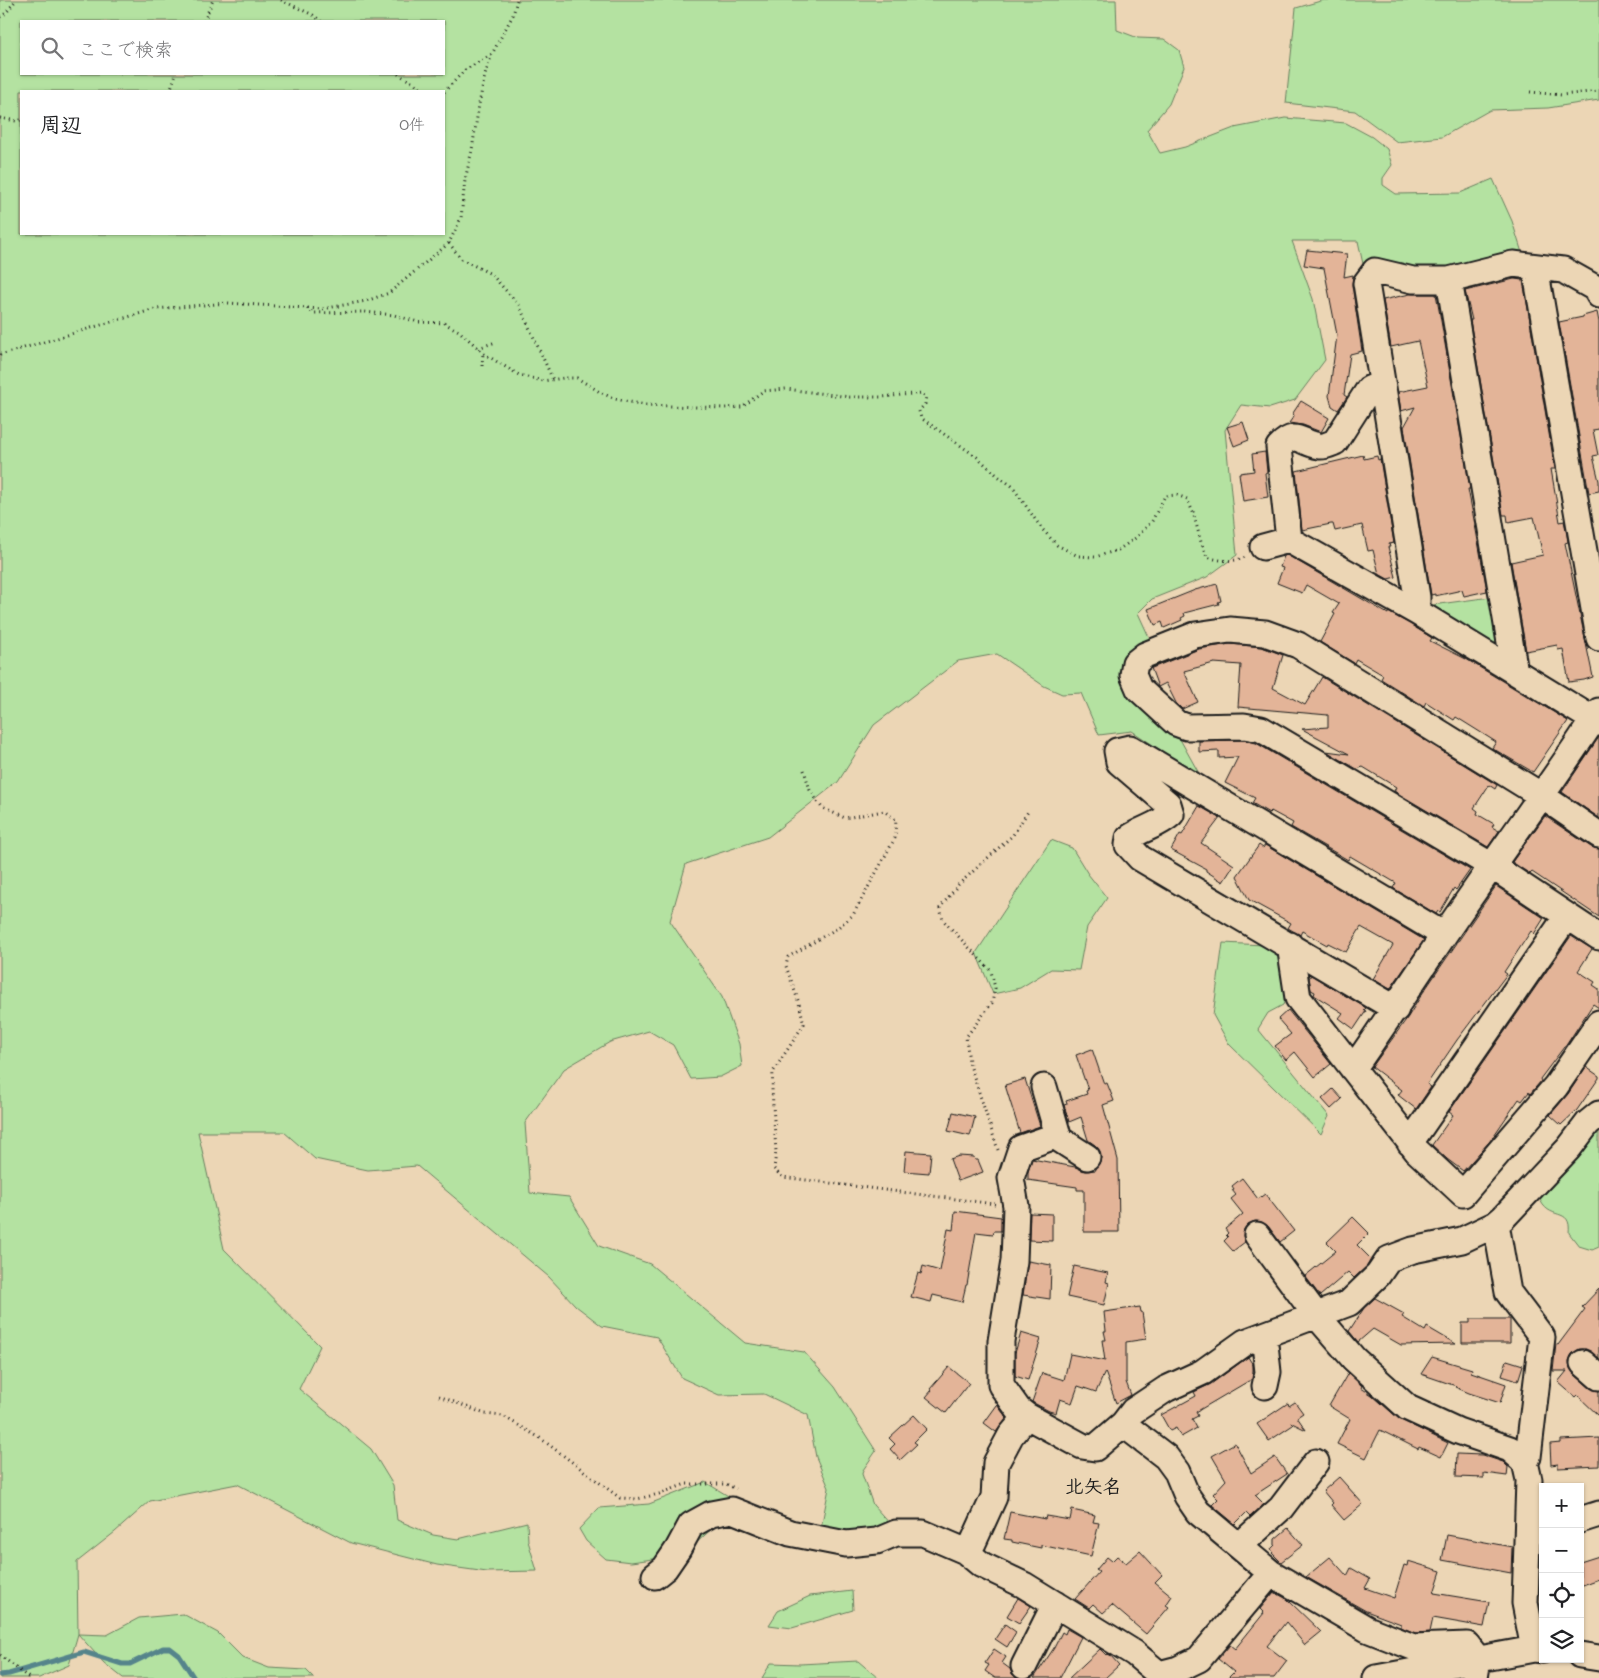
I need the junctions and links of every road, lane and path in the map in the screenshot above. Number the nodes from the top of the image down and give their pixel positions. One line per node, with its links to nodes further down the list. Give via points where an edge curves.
1 (16, 0): 5 (path)
2 (213, 0): 6 (path)
3 (281, 0): 7 (path)
4 (516, 0): 8 (path, via 513,15)
5 (0, 17)
6 (204, 20)
7 (320, 20)
8 (492, 54): 13 (path, via 465,70); 18 (path, via 479,104 461,218)
9 (176, 75): 11 (path)
10 (400, 75): 12 (path)
11 (170, 90)
12 (425, 90)
13 (445, 91)
14 (1599, 91): 15 (path, via 1562,95)
15 (1530, 92)
16 (0, 118): 17 (path)
17 (20, 120)
18 (449, 243): 22 (path, via 389,293 335,308); 28 (path, via 461,259 491,274 520,305)
19 (1536, 267): 20 (street, via 1513,264); 21 (street, via 1563,270 1596,288); 32 (street)
20 (1449, 280): 29 (street, via 1413,280 1375,271 1366,283); 35 (street)
21 (1599, 295)
22 (307, 308): 24 (path, via 312,313 365,312 418,322 444,323); 26 (path, via 228,303 156,309)
23 (496, 342): 24 (path)
24 (478, 348): 25 (path)
25 (483, 352): 27 (path); 28 (path, via 519,375)
26 (0, 355)
27 (482, 366)
28 (553, 380): 31 (path, via 577,378 615,399 645,405 724,408 742,407 763,391 786,389 850,397 922,393 926,397 919,411 921,418 977,456 1012,486 1057,545 1078,556 1095,557 1118,550 1152,521 1165,496 1177,495 1187,499 1207,557 1220,561 1243,559)
29 (1381, 384): 30 (street, via 1369,389 1335,442 1321,447 1297,437 1287,439 1279,447); 33 (street)
30 (1289, 540): 31 (street); 33 (street)
31 (1263, 547)
32 (1596, 599): 34 (street)
33 (1417, 612): 35 (street)
34 (1599, 638)
35 (1515, 672): 36 (street)
36 (1597, 718): 38 (street)
37 (804, 770): 55 (path, via 810,790 822,808 845,818 884,811 896,820 895,838 853,915 836,929 788,957 786,966 804,1024 773,1072 774,1169 782,1177)
38 (1542, 796): 40 (street); 41 (street); 41 (street, via 1298,645 1265,633 1230,630 1195,635 1144,655 1135,663 1133,675 1139,689 1176,723 1187,727 1244,726 1260,729)
39 (1029, 810): 54 (path, via 1013,835 958,885 940,908 942,920 991,971 995,988 992,1003 966,1037 969,1062 1003,1166)
40 (1599, 835)
41 (1492, 866): 42 (street); 43 (street)
42 (1567, 916): 44 (street); 52 (street)
43 (1444, 934): 45 (street, via 1130,748 1117,751 1120,762 1168,804 1171,814 1162,822 1128,838 1128,845 1140,858); 46 (street)
44 (1599, 937)
45 (1290, 945): 46 (street); 48 (street, via 1298,998)
46 (1396, 1009): 48 (street)
47 (1599, 1023): 52 (street, via 1556,1086 1463,1194)
48 (1353, 1070): 52 (street)
49 (1044, 1087): 51 (street)
50 (1599, 1114): 56 (street)
51 (1058, 1134): 53 (street, via 1059,1139); 54 (street, via 1021,1148)
52 (1410, 1143)
53 (1086, 1157)
54 (1011, 1178): 55 (street)
55 (1016, 1206): 62 (street, via 1014,1261 1001,1341 1001,1385)
56 (1496, 1224): 58 (street, via 1462,1240 1412,1250 1389,1259 1349,1303); 65 (street, via 1508,1292 1542,1337)
57 (1257, 1234): 58 (street, via 1284,1253)
58 (1316, 1315): 59 (street); 65 (street, via 1354,1359 1408,1408 1458,1431 1510,1449)
59 (1264, 1335): 60 (street, via 1268,1372); 63 (street, via 1245,1342 1202,1372 1166,1389 1133,1411)
60 (1265, 1386)
61 (439, 1396): 66 (path, via 485,1414 503,1416 540,1438 620,1498 637,1499 686,1484 726,1484 738,1491)
62 (1027, 1416): 63 (street, via 1082,1446 1096,1448); 71 (street, via 1011,1435 996,1464 994,1497 973,1543)
63 (1123, 1424): 70 (street, via 1166,1457 1198,1512)
64 (1316, 1462): 70 (street, via 1281,1508)
65 (1525, 1462): 69 (street)
66 (742, 1514): 71 (street, via 790,1532 846,1544 877,1541 896,1533 923,1533); 73 (street, via 732,1510 711,1514 691,1525 678,1550)
67 (1599, 1514): 68 (street)
68 (1584, 1519)
69 (1535, 1527): 75 (street, via 1525,1603)
70 (1239, 1546): 72 (street)
71 (965, 1551): 74 (street, via 982,1565)
72 (1271, 1572): 80 (street); 81 (street, via 1367,1629 1413,1647 1468,1645)
73 (655, 1576)
74 (1055, 1604): 79 (street); 80 (street, via 1134,1653 1159,1674)
75 (1538, 1650): 81 (street)
76 (0, 1655): 82 (path)
77 (1584, 1656): 78 (street)
78 (1599, 1658)
79 (1024, 1666)
80 (1204, 1668)
81 (1476, 1669): 83 (street)
82 (29, 1678)
83 (1376, 1678)

